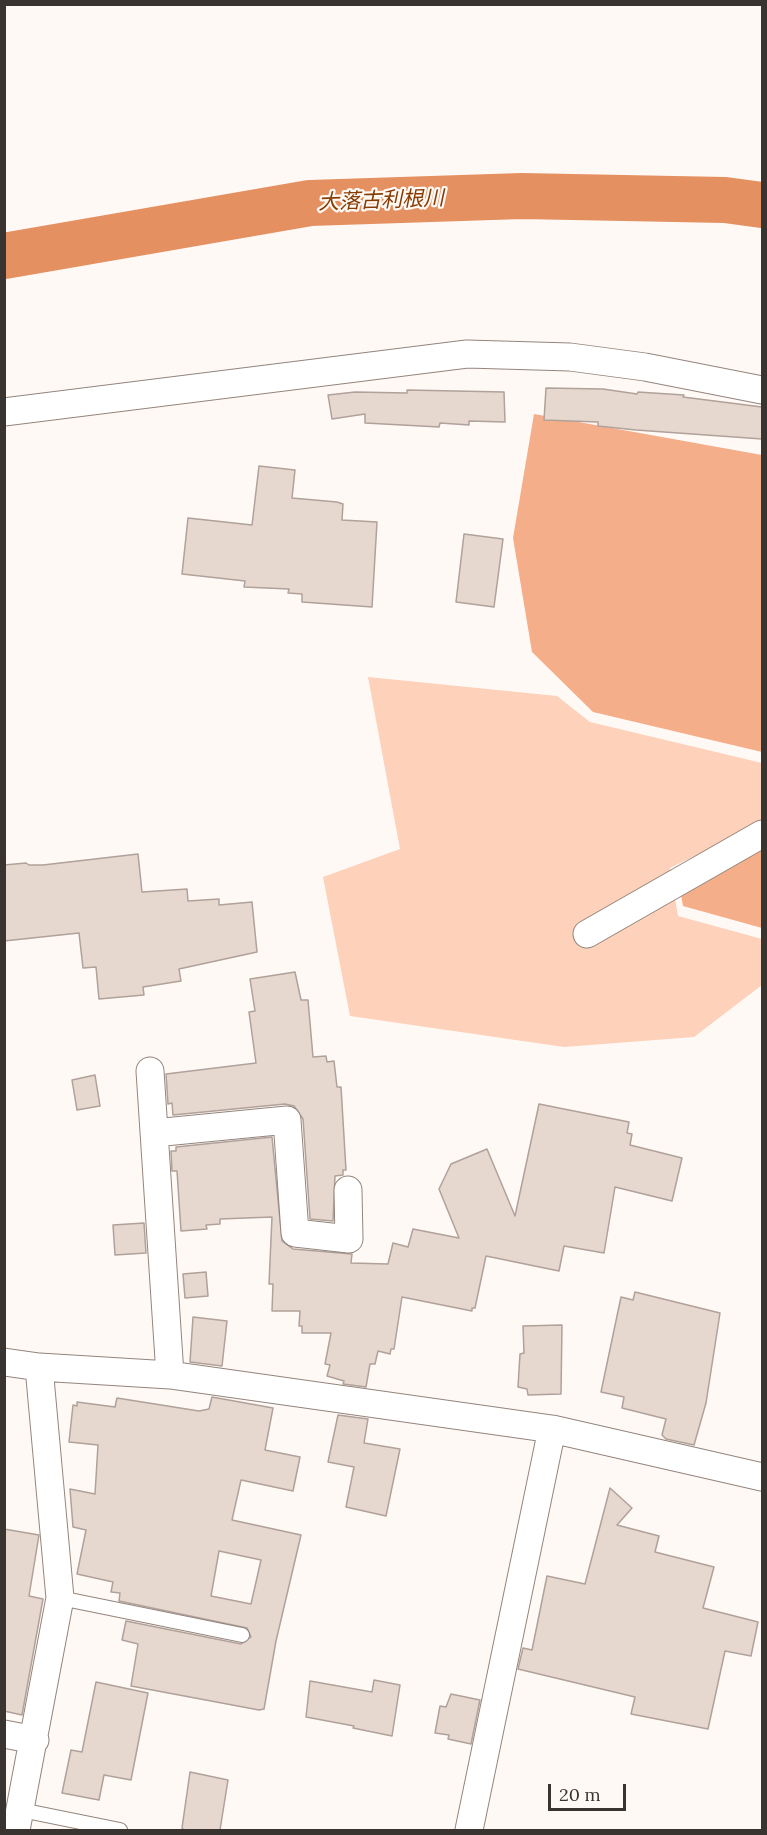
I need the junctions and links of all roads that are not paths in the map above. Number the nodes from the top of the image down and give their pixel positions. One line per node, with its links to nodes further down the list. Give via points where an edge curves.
1 (762, 390): 2 (street, via 570,357 467,354)
2 (4, 412)
3 (762, 834): 4 (street)
4 (587, 934)
5 (150, 1071): 6 (street)
6 (154, 1133): 7 (street, via 287,1120 295,1233 349,1239); 10 (street)
7 (348, 1190)
8 (4, 1362): 9 (street)
9 (39, 1367): 10 (street); 13 (street)
10 (170, 1375): 11 (street)
11 (552, 1429): 12 (street); 19 (street)
12 (762, 1477)
13 (60, 1598): 14 (lane); 16 (street)
14 (242, 1635)
15 (4, 1734): 16 (street)
16 (35, 1740): 17 (street)
17 (19, 1820): 18 (lane)
18 (120, 1830)
19 (469, 1830)

